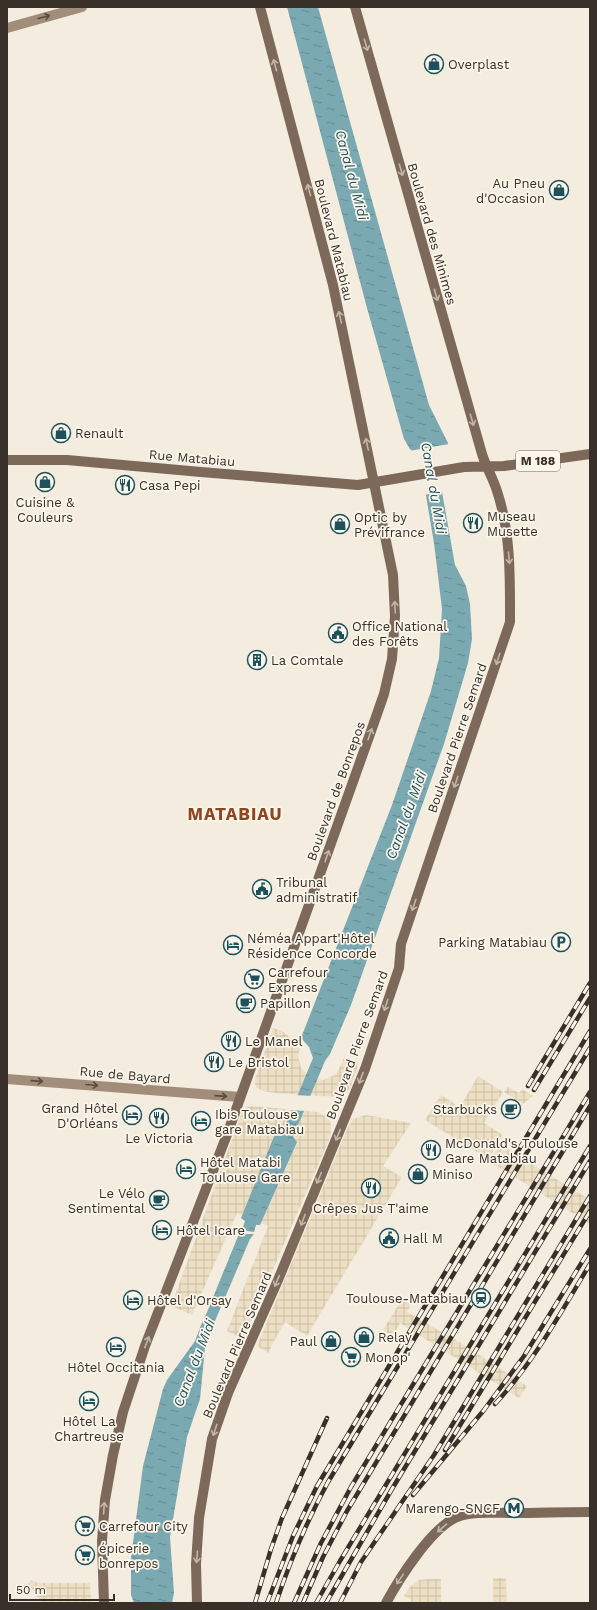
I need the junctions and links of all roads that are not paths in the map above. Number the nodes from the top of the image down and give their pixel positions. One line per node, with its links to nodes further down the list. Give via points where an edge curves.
1 (82, 7): 4 (street, one-way to 1)
2 (260, 7): 8 (main road, Boulevard Matabiau, one-way to 2, via 333,285)
3 (355, 7): 7 (main road, Boulevard des Minimes, one-way to 7)
4 (7, 28)
5 (590, 454): 7 (main road, M 188, via 504,466)
6 (7, 460): 8 (main road, Rue Matabiau, via 68,460 358,485)
7 (486, 466): 8 (main road, Rue Matabiau, via 464,467); 14 (main road, Boulevard Pierre Semard, one-way to 14, via 497,489 508,542 510,622 401,944 399,968 373,1047 228,1393 212,1439 199,1518)
8 (374, 482): 10 (main road, Boulevard de Bonrepos, one-way to 8, via 384,694 390,666 395,616 393,576)
9 (7, 1079): 10 (street, Rue de Bayard, one-way to 10)
10 (240, 1097): 13 (main road, Boulevard de Bonrepos, one-way to 10, via 102,1541 105,1500 123,1412 143,1352)
11 (590, 1512): 12 (main road, one-way to 12, via 490,1513 468,1514 456,1518 429,1540)
12 (388, 1599)
13 (104, 1603)
14 (197, 1603)

